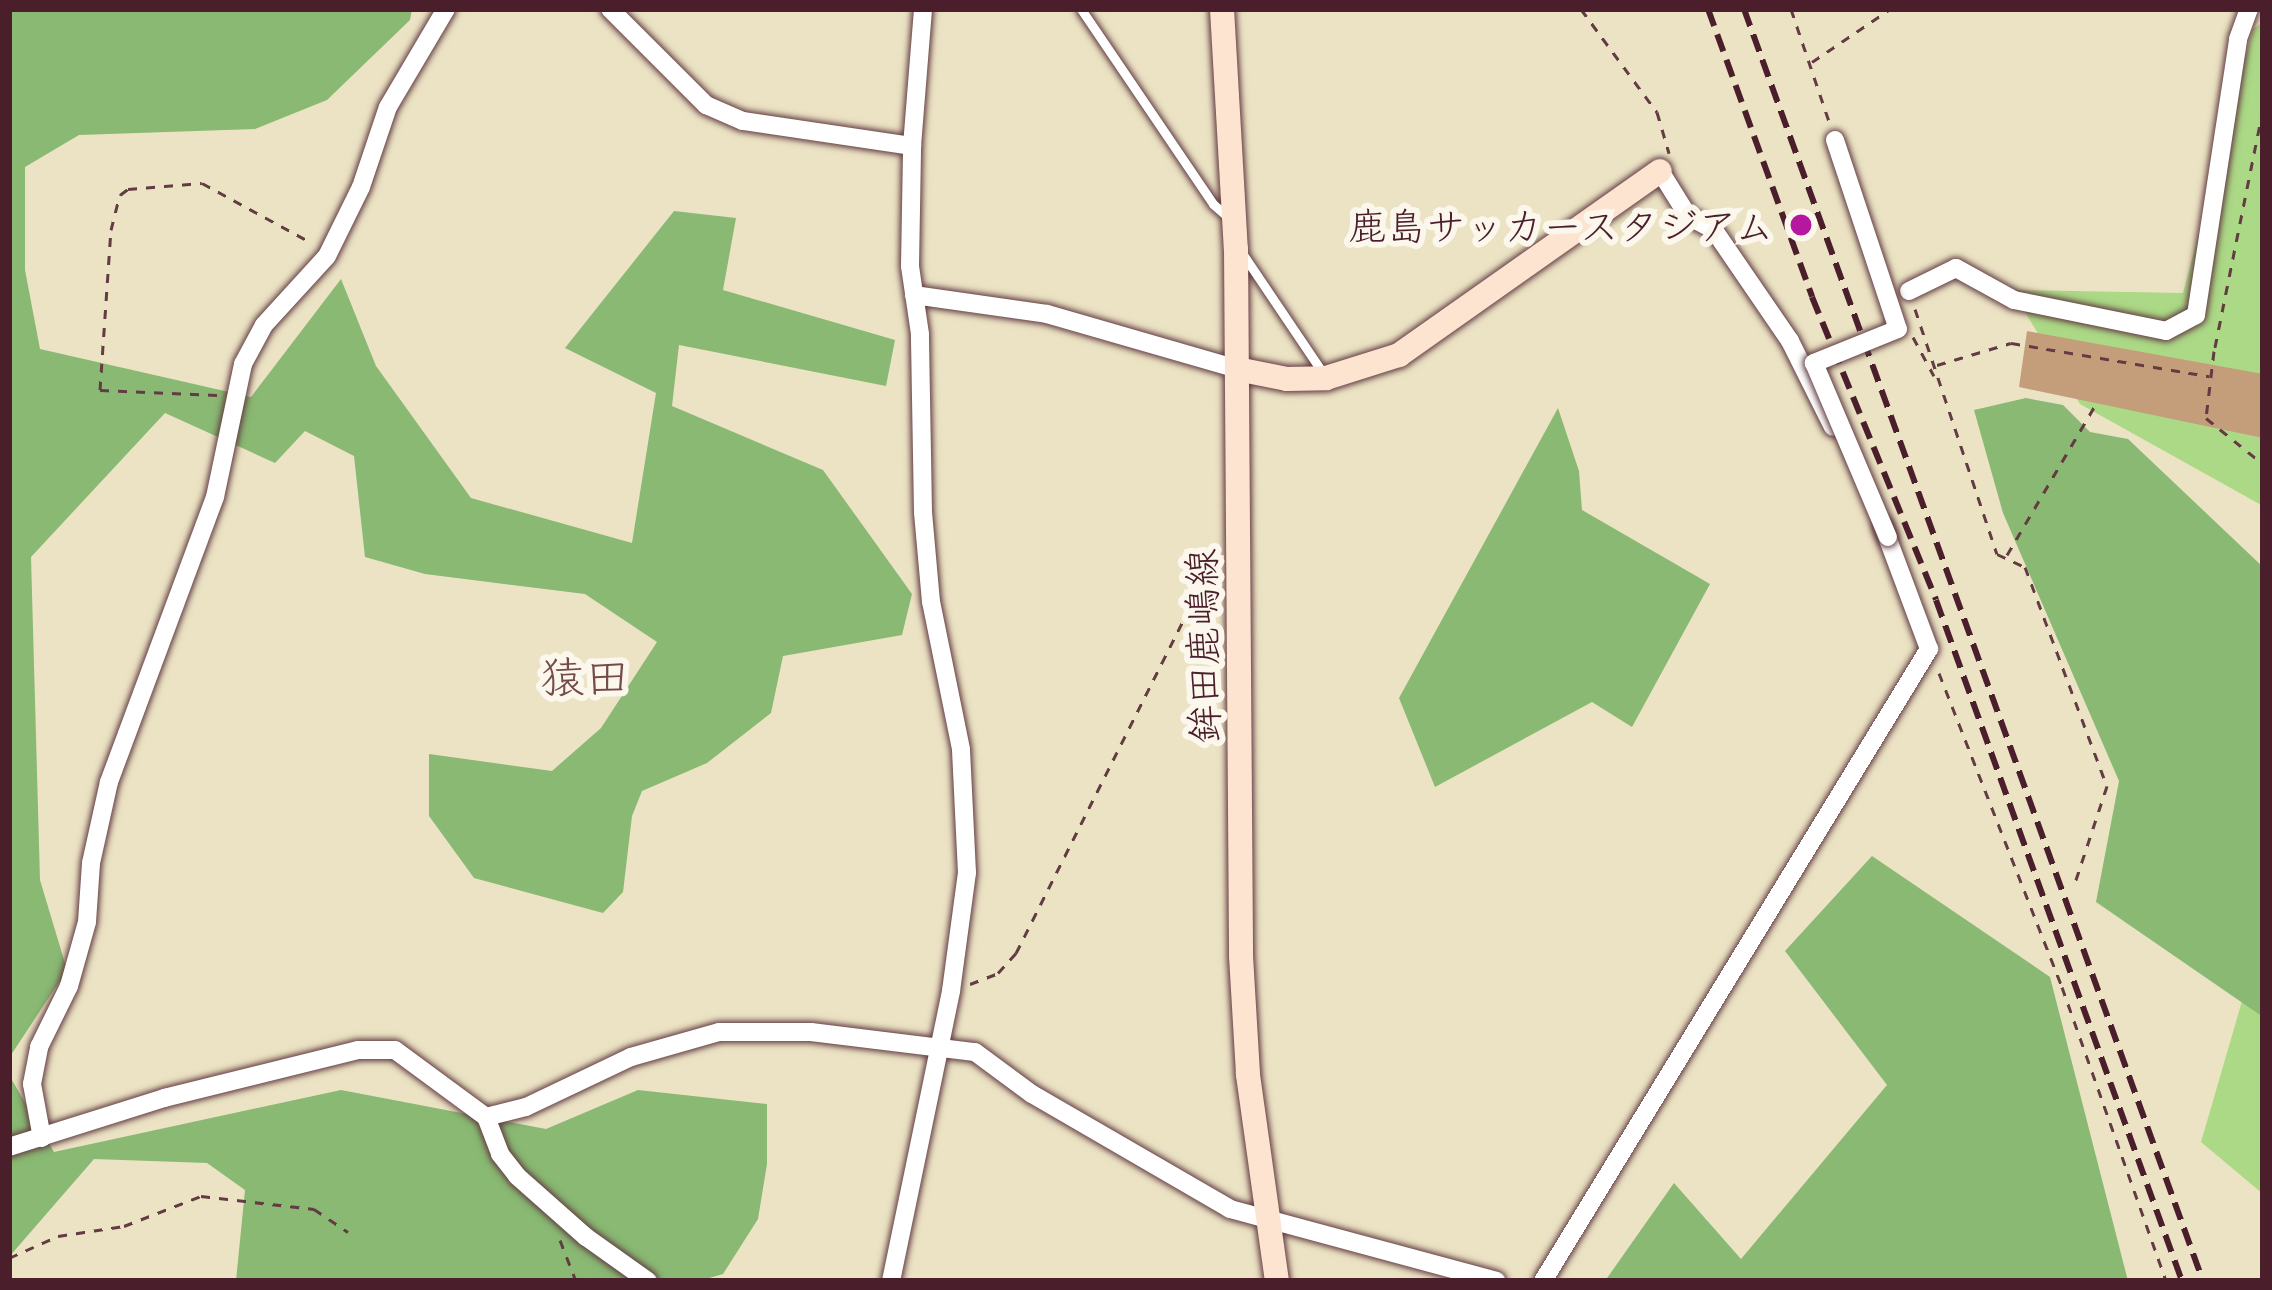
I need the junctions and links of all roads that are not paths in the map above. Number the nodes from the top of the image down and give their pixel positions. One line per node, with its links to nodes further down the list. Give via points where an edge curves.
1 (446, 9): 19 (street, via 388,107 327,256 264,325 243,364 215,496 109,782 69,986 39,1047 32,1084)
2 (610, 9): 8 (street, via 706,105 743,121)
3 (922, 9): 8 (street)
4 (1081, 9): 10 (lane)
5 (1222, 9): 10 (main road, 鉾田鹿嶋線)
6 (2249, 9): 12 (street, via 2196,315 2166,331 2014,300 1956,268)
7 (1834, 140): 16 (street, bridge, via 1898,329 1814,363)
8 (912, 146): 13 (street)
9 (1660, 171): 15 (main road, via 1427,339); 16 (street, via 1688,216 1714,230 1790,341)
10 (1234, 222): 11 (main road, 鉾田鹿嶋線)
11 (1236, 249): 14 (main road, 鉾田鹿嶋線); 15 (lane)
12 (1909, 291)
13 (914, 295): 14 (street, via 1047,314); 17 (street, via 931,602 962,749 968,830 962,928)
14 (1237, 369): 15 (main road); 21 (main road, 鉾田鹿嶋線, via 1241,956)
15 (1326, 378)
16 (1888, 537): 26 (street, via 1929,649)
17 (936, 1049): 18 (street, via 811,1032 719,1032 631,1057); 21 (street, via 975,1052 1101,1136); 23 (street)
18 (486, 1117): 19 (street, via 394,1050 358,1050); 22 (street, via 500,1154 547,1204)
19 (42, 1138): 20 (street)
20 (9, 1147)
21 (1268, 1222): 24 (main road, 鉾田鹿嶋線); 25 (street)
22 (648, 1281)
23 (891, 1281)
24 (1277, 1281)
25 (1496, 1281)
26 (1543, 1281)

